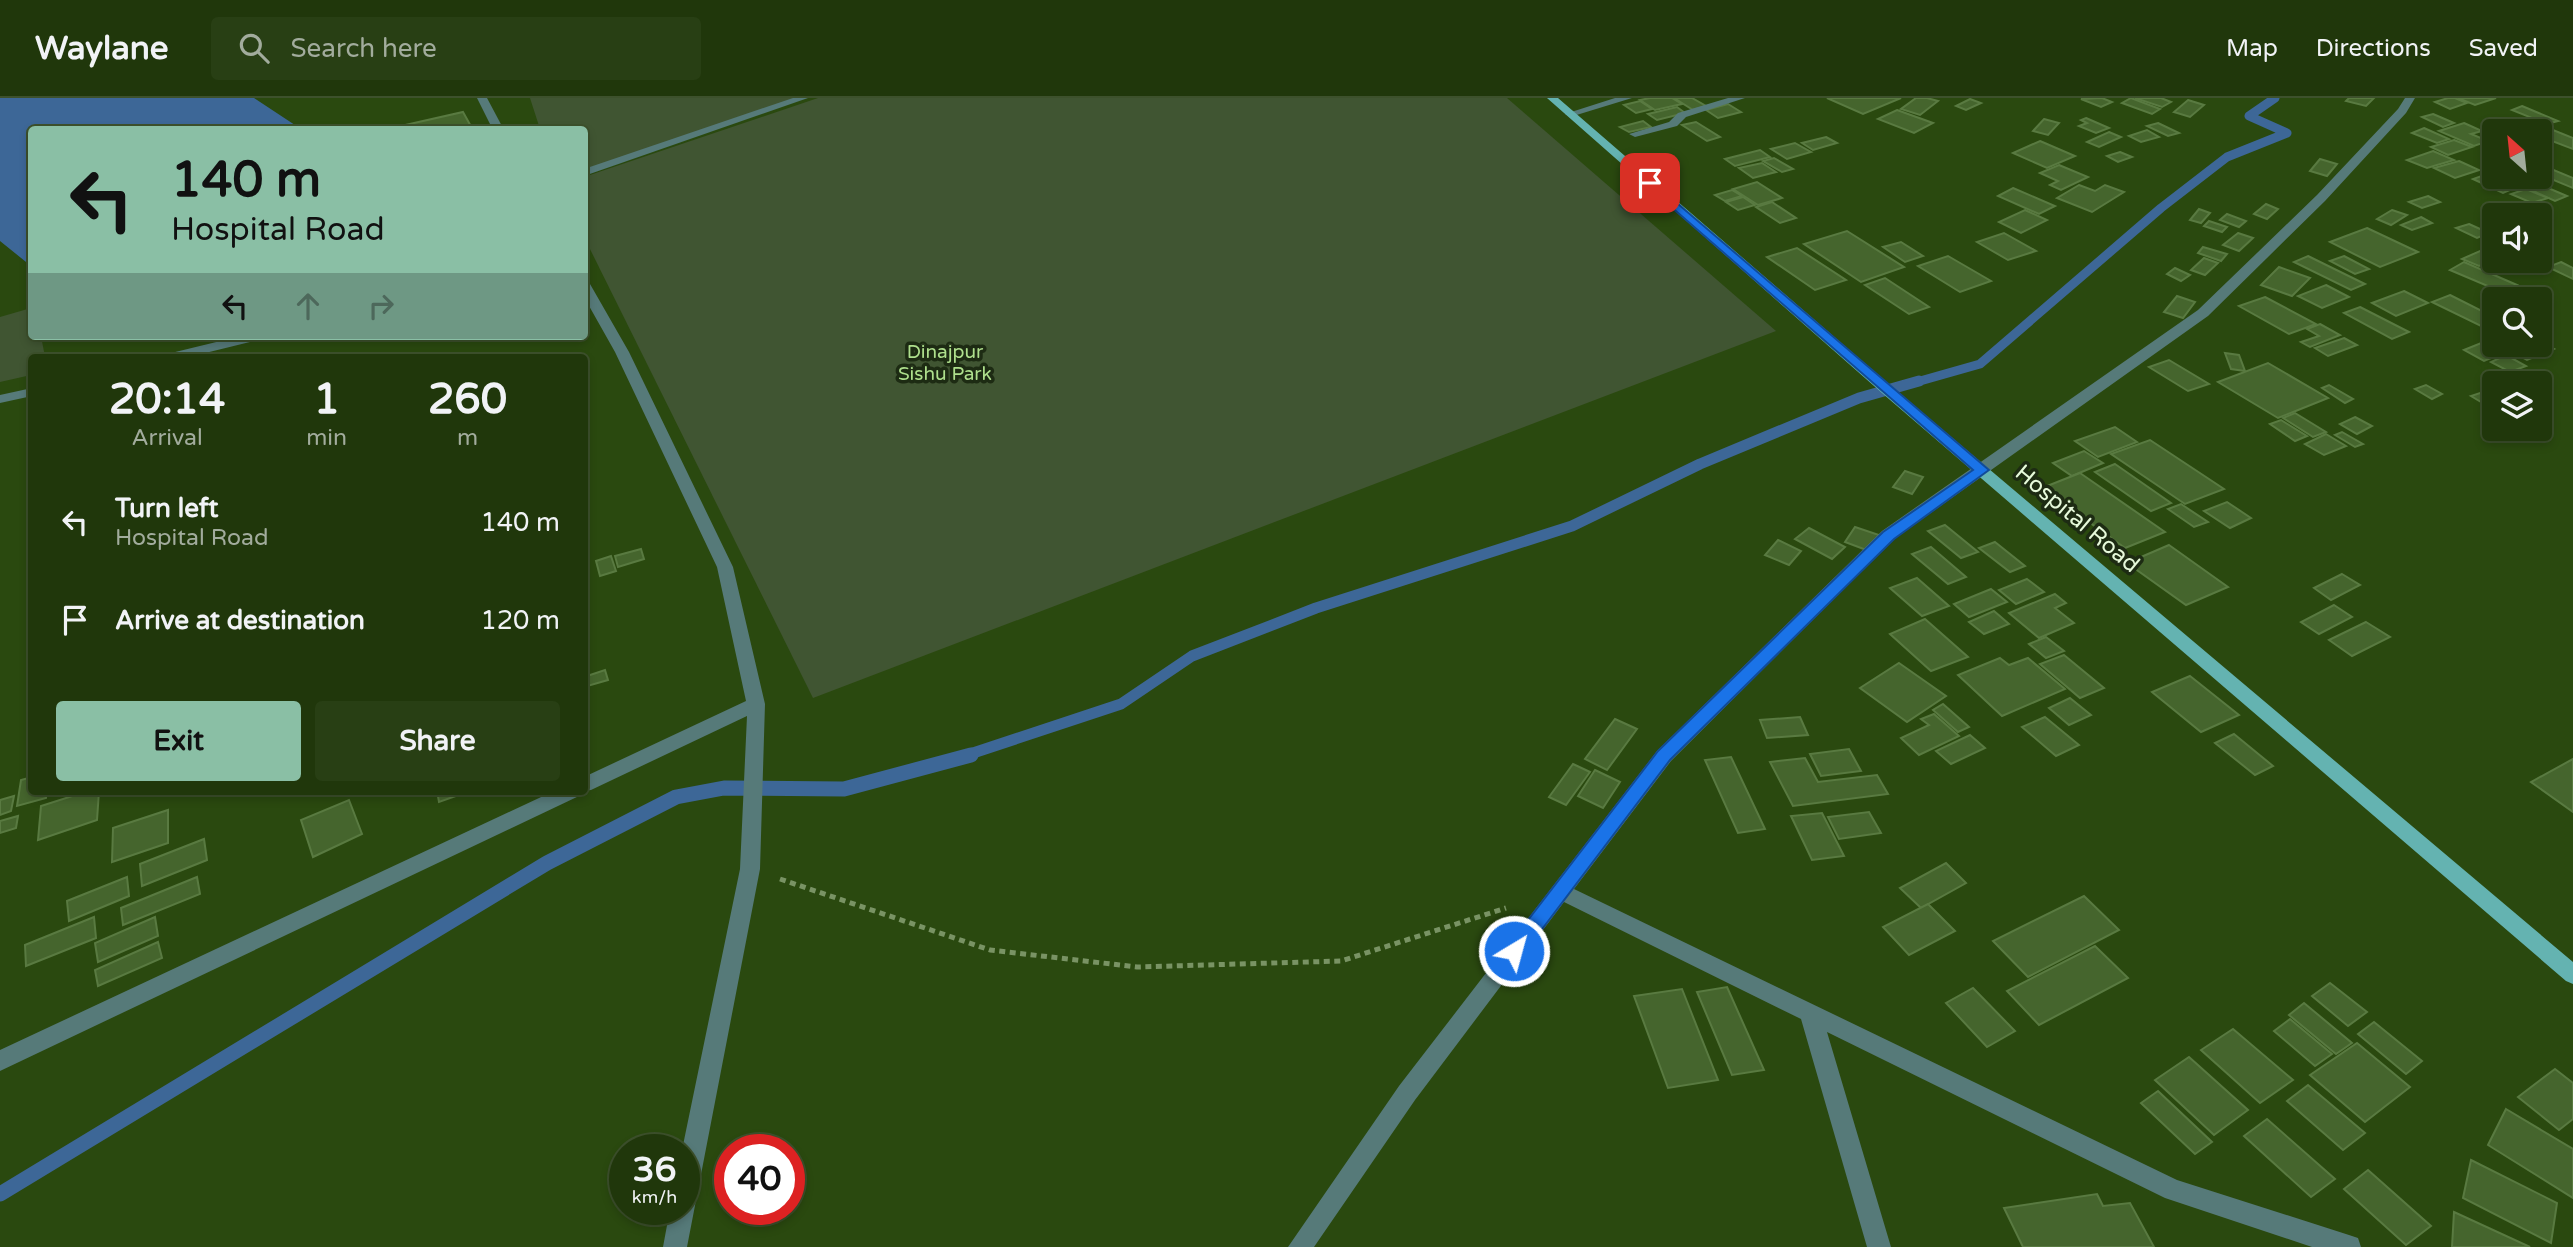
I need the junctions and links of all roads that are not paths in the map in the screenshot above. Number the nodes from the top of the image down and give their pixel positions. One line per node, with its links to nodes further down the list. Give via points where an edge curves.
1 (482, 98): 8 (street)
2 (803, 98): 10 (street)
3 (1552, 98): 7 (main road, Hospital Road)
4 (1627, 98): 7 (street)
5 (1740, 98): 9 (street)
6 (2410, 98): 16 (street, via 2321,198 2203,313)
7 (1570, 114): 16 (main road, Hospital Road)
8 (497, 126)
9 (1635, 134)
10 (588, 172)
11 (588, 291): 17 (street, via 725,566)
12 (241, 340): 13 (street)
13 (184, 354)
14 (28, 393): 15 (street)
15 (0, 399)
16 (1982, 470): 20 (street, via 1888,535 1664,756); 21 (main road, Hospital Road)
17 (756, 704): 18 (street); 24 (street, via 750,869)
18 (588, 783)
19 (563, 795): 23 (street)
20 (1560, 891): 22 (street); 27 (street, via 1407,1093)
21 (2573, 975)
22 (1811, 1015): 28 (street); 29 (street, via 2173,1190)
23 (0, 1060)
24 (697, 1134)
25 (679, 1225): 26 (street)
26 (675, 1247)
27 (1300, 1247)
28 (1879, 1247)
29 (2348, 1247)

